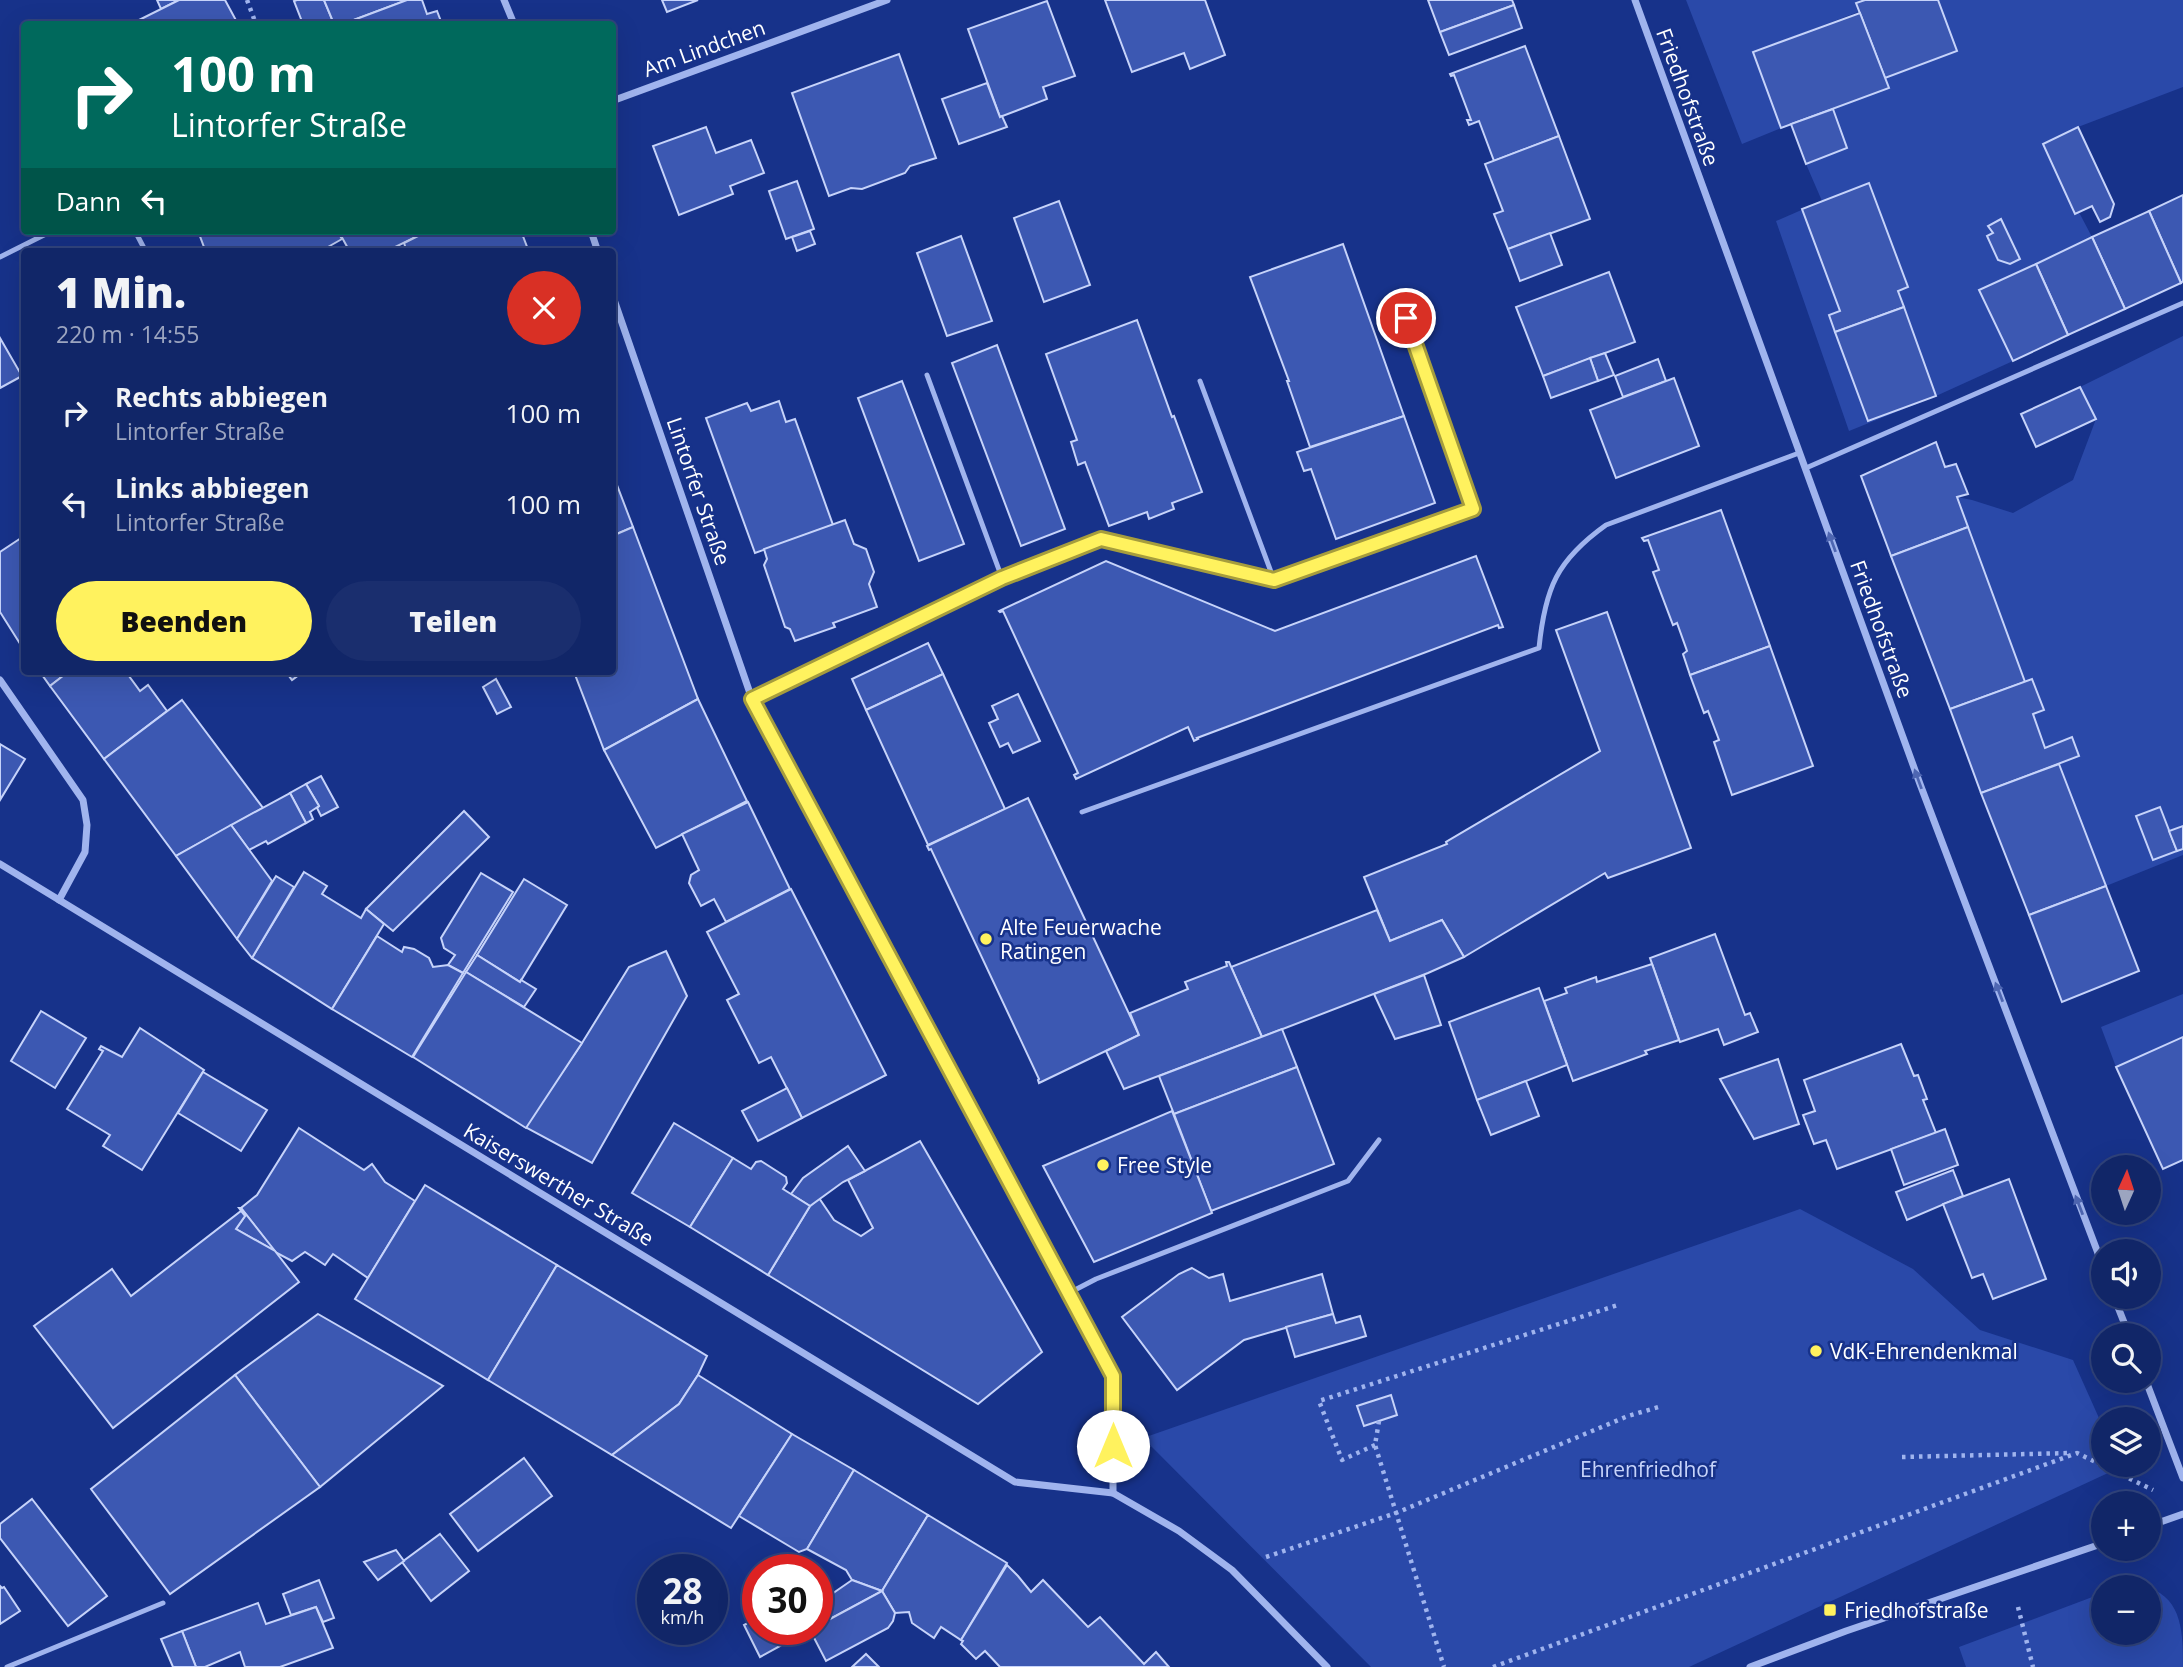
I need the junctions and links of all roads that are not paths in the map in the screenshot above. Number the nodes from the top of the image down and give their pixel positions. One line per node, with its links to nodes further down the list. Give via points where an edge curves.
1 (505, 0): 4 (street)
2 (887, 0): 5 (street, Am Lindchen)
3 (1635, 0): 13 (street, Friedhofstraße)
4 (513, 21)
5 (616, 100)
6 (44, 235): 7 (lane)
7 (0, 257)
8 (2183, 303): 14 (lane)
9 (616, 306): 18 (street, Lintorfer Straße)
10 (1406, 318): 16 (lane, via 1473,509)
11 (927, 375): 15 (lane)
12 (1200, 381): 16 (lane)
13 (1799, 453): 14 (street, Friedhofstraße); 19 (lane, via 1606,525 1591,536 1559,568 1542,615 1539,648)
14 (1806, 468): 23 (street, Friedhofstraße, one-way to 14, via 1924,796)
15 (1002, 578): 16 (lane, via 1101,539); 18 (lane)
16 (1274, 580)
17 (0, 680): 21 (street, via 83,800 85,852)
18 (752, 699): 24 (street, Lintorfer Straße)
19 (1082, 812)
20 (0, 864): 21 (street, Kaiserswerther Straße)
21 (59, 900): 27 (street, Kaiserswerther Straße, via 1015,1482)
22 (1379, 1140): 24 (lane, via 1348,1181)
23 (2093, 1239)
24 (1069, 1293): 27 (street, Lintorfer Straße, via 1113,1376)
25 (2151, 1393): 26 (street)
26 (2183, 1478)
27 (1113, 1493): 33 (street, via 1179,1531 1232,1570)
28 (2183, 1514): 29 (street)
29 (2161, 1522)
30 (2091, 1548): 34 (street)
31 (163, 1603): 32 (lane)
32 (7, 1667)
33 (1328, 1667)
34 (1750, 1667)

